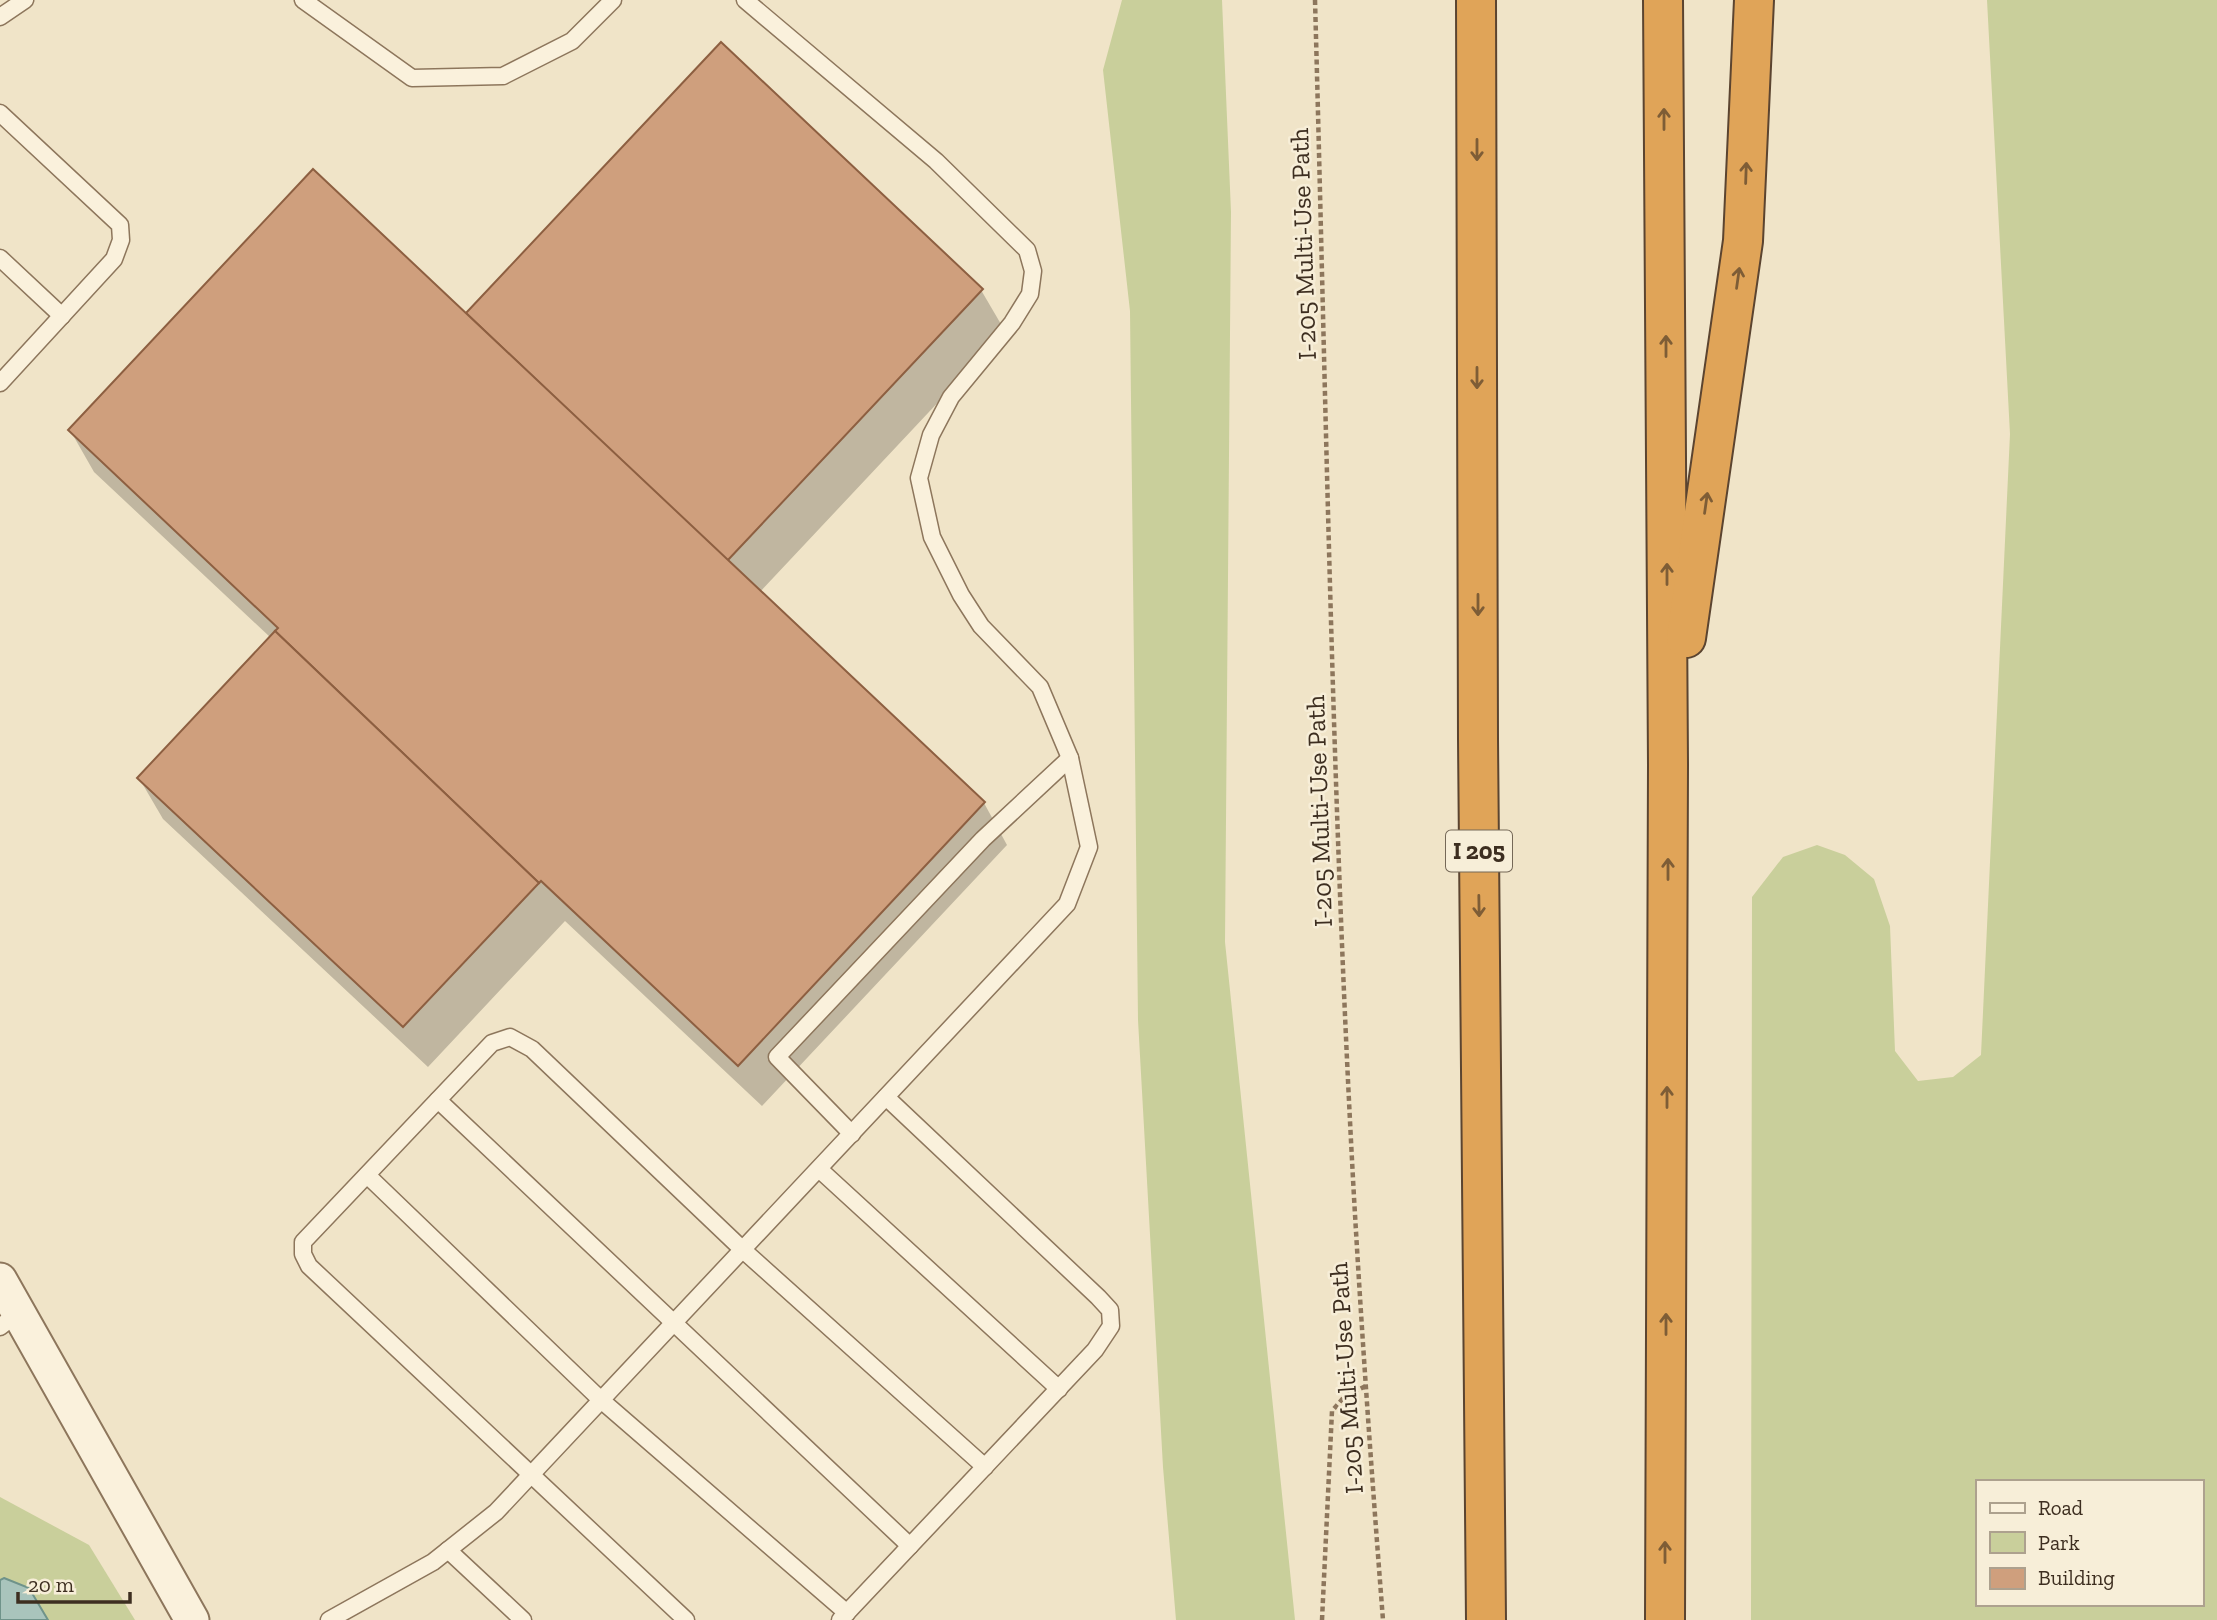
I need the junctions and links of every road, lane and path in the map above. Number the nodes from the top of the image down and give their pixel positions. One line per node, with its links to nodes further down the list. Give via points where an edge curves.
1 (25, 0): 10 (lane)
2 (303, 0): 3 (lane, via 412,78 503,76 572,41)
3 (613, 0)
4 (745, 0): 16 (lane, via 936,162 1027,250 1032,271 1030,294 951,397 931,435 919,478 932,537 961,595 981,626 1040,687)
5 (1315, 0): 27 (path, I-205 Multi-Use Path, via 1336,769)
6 (1466, 0): 11 (highway)
7 (1476, 0): 11 (highway, I 205)
8 (1663, 0): 17 (highway, one-way to 8)
9 (1754, 0): 17 (highway, one-way to 9, via 1743,241)
10 (0, 17)
11 (1477, 82): 41 (highway, I 205, one-way to 41)
12 (0, 113): 14 (lane, via 120,225 121,240 114,259)
13 (0, 258): 14 (lane)
14 (62, 316): 15 (lane)
15 (0, 383)
16 (1070, 758): 18 (lane, via 1089,847 1068,904); 20 (lane, via 983,839 777,1057)
17 (1668, 765): 42 (highway, one-way to 17)
18 (886, 1097): 20 (lane); 28 (lane, via 1110,1310 1111,1326)
19 (438, 1100): 22 (lane); 23 (lane, via 492,1043 510,1037 532,1049); 26 (lane)
20 (852, 1134): 21 (lane)
21 (819, 1169): 23 (lane); 28 (lane)
22 (366, 1175): 29 (lane); 31 (lane, via 303,1242 309,1266)
23 (743, 1250): 26 (lane); 30 (lane)
24 (0, 1280): 25 (street)
25 (9, 1320): 35 (street)
26 (674, 1323): 29 (lane); 32 (lane)
27 (1366, 1386): 39 (path, via 1345,1396 1332,1410); 40 (path, I-205 Multi-Use Path)
28 (1059, 1389): 30 (lane)
29 (601, 1401): 31 (lane); 34 (lane)
30 (985, 1467): 32 (lane)
31 (531, 1476): 33 (lane, via 496,1512); 38 (lane)
32 (910, 1546): 34 (lane)
33 (448, 1550): 36 (lane); 37 (lane)
34 (843, 1616)
35 (192, 1620)
36 (329, 1620)
37 (523, 1620)
38 (686, 1620)
39 (1322, 1620)
40 (1383, 1620)
41 (1486, 1620)
42 (1665, 1620)

